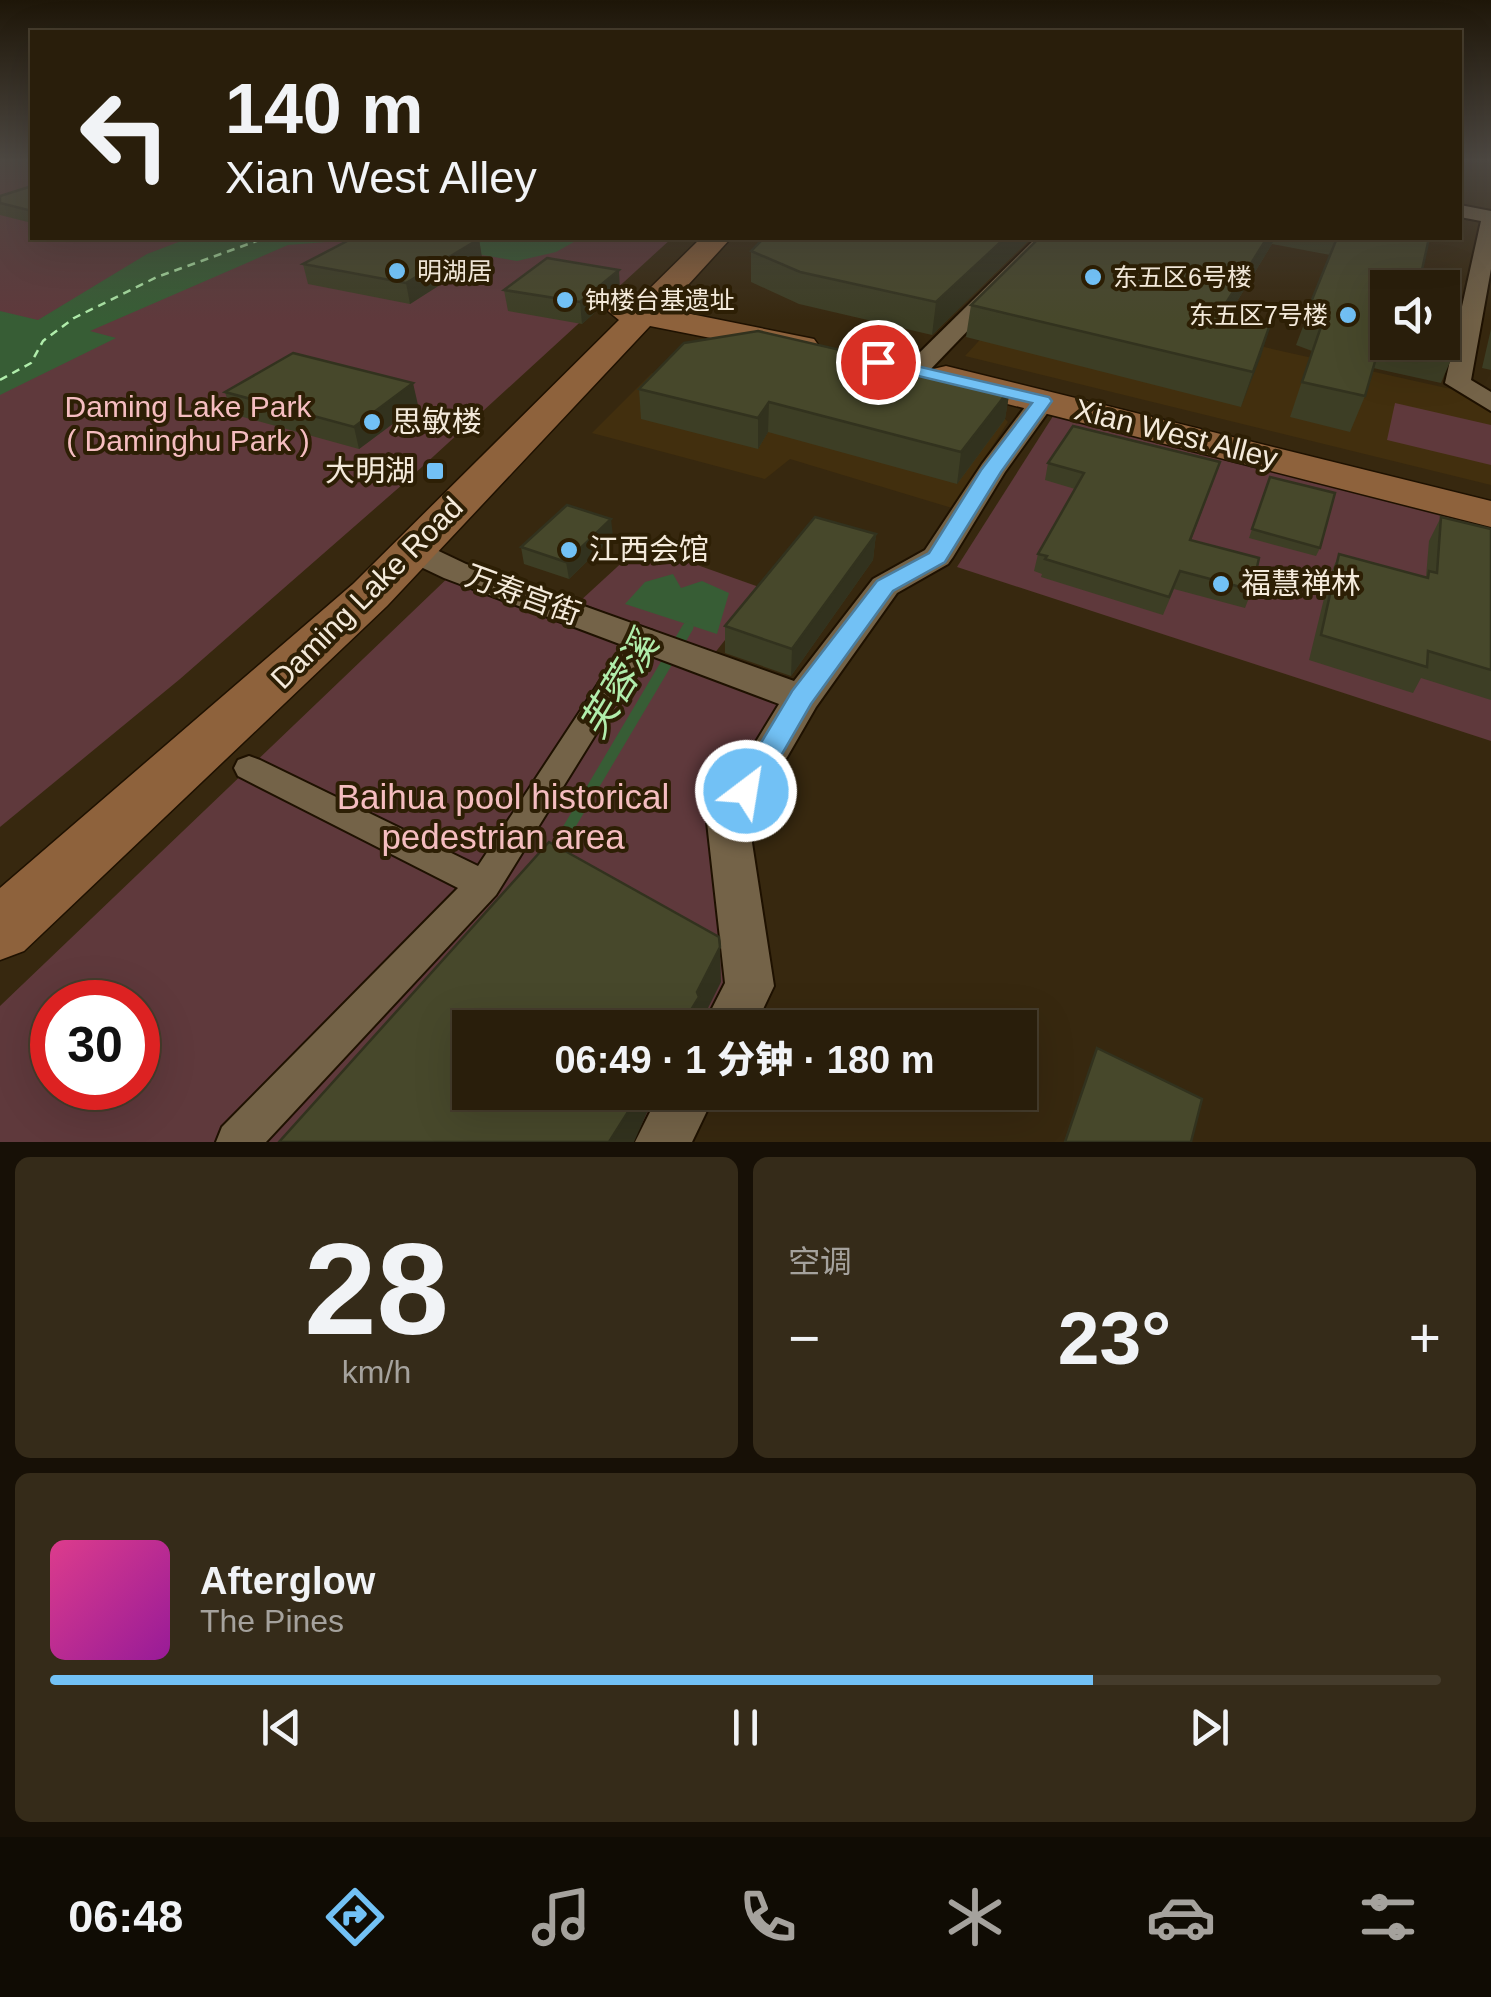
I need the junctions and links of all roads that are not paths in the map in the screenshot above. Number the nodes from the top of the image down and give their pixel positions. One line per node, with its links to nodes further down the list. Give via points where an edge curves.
1 (1491, 217): 10 (street, via 1458,384)
2 (696, 240): 5 (main road)
3 (715, 240): 5 (main road, Daming Lake Road)
4 (1045, 240): 8 (street)
5 (633, 313): 6 (main road); 12 (main road, Daming Lake Road); 17 (main road, Daming Lake Road, via 311,618)
6 (840, 354)
7 (878, 362): 8 (main road, Xian West Alley)
8 (916, 370): 9 (main road, Xian West Alley)
9 (1043, 401): 11 (main road, Xian West Alley); 14 (street, via 938,558 885,586)
10 (1491, 403)
11 (1491, 514)
12 (415, 552): 13 (street, 万寿宫街); 18 (main road, Daming Lake Road)
13 (648, 639): 14 (street, 万寿宫街); 16 (street)
14 (802, 698): 19 (street, via 728,822 750,986)
15 (249, 768): 16 (street)
16 (484, 886): 21 (street)
17 (0, 891)
18 (0, 930)
19 (737, 1010)
20 (680, 1110): 22 (street)
21 (236, 1142)
22 (662, 1142)

